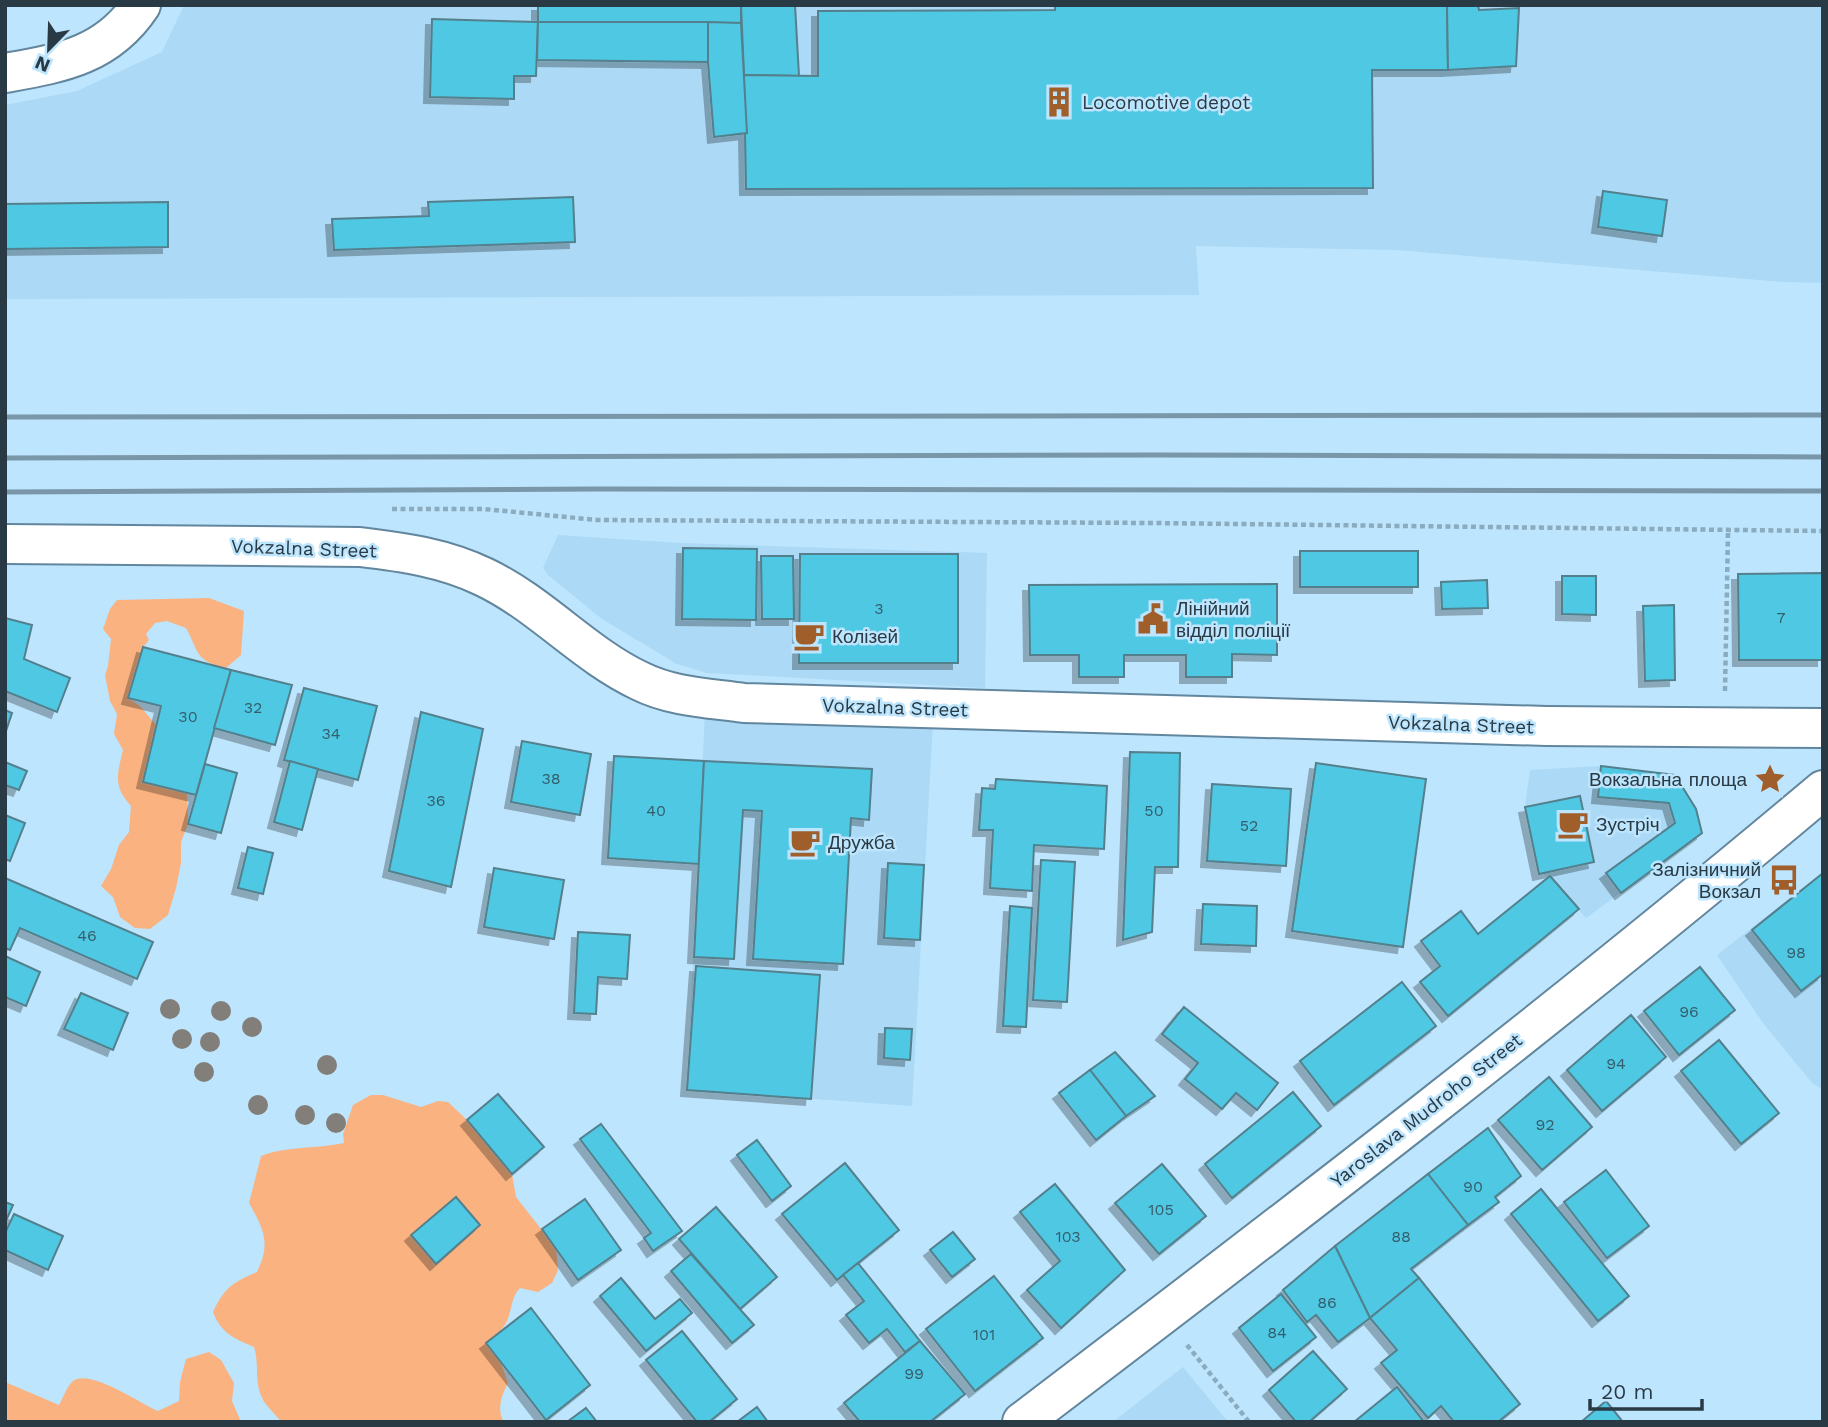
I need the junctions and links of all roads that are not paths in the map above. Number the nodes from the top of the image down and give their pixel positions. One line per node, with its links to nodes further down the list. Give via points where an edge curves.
1 (141, 5): 2 (street, via 119,33 93,50 61,63)
2 (5, 73)
3 (5, 544): 4 (street, Vokzalna Street, via 360,547 404,552 486,578 641,682 683,695 744,703 1547,726)
4 (1823, 727)
5 (1823, 790): 6 (street, Yaroslava Mudroho Street, via 1635,946)
6 (1022, 1422)

